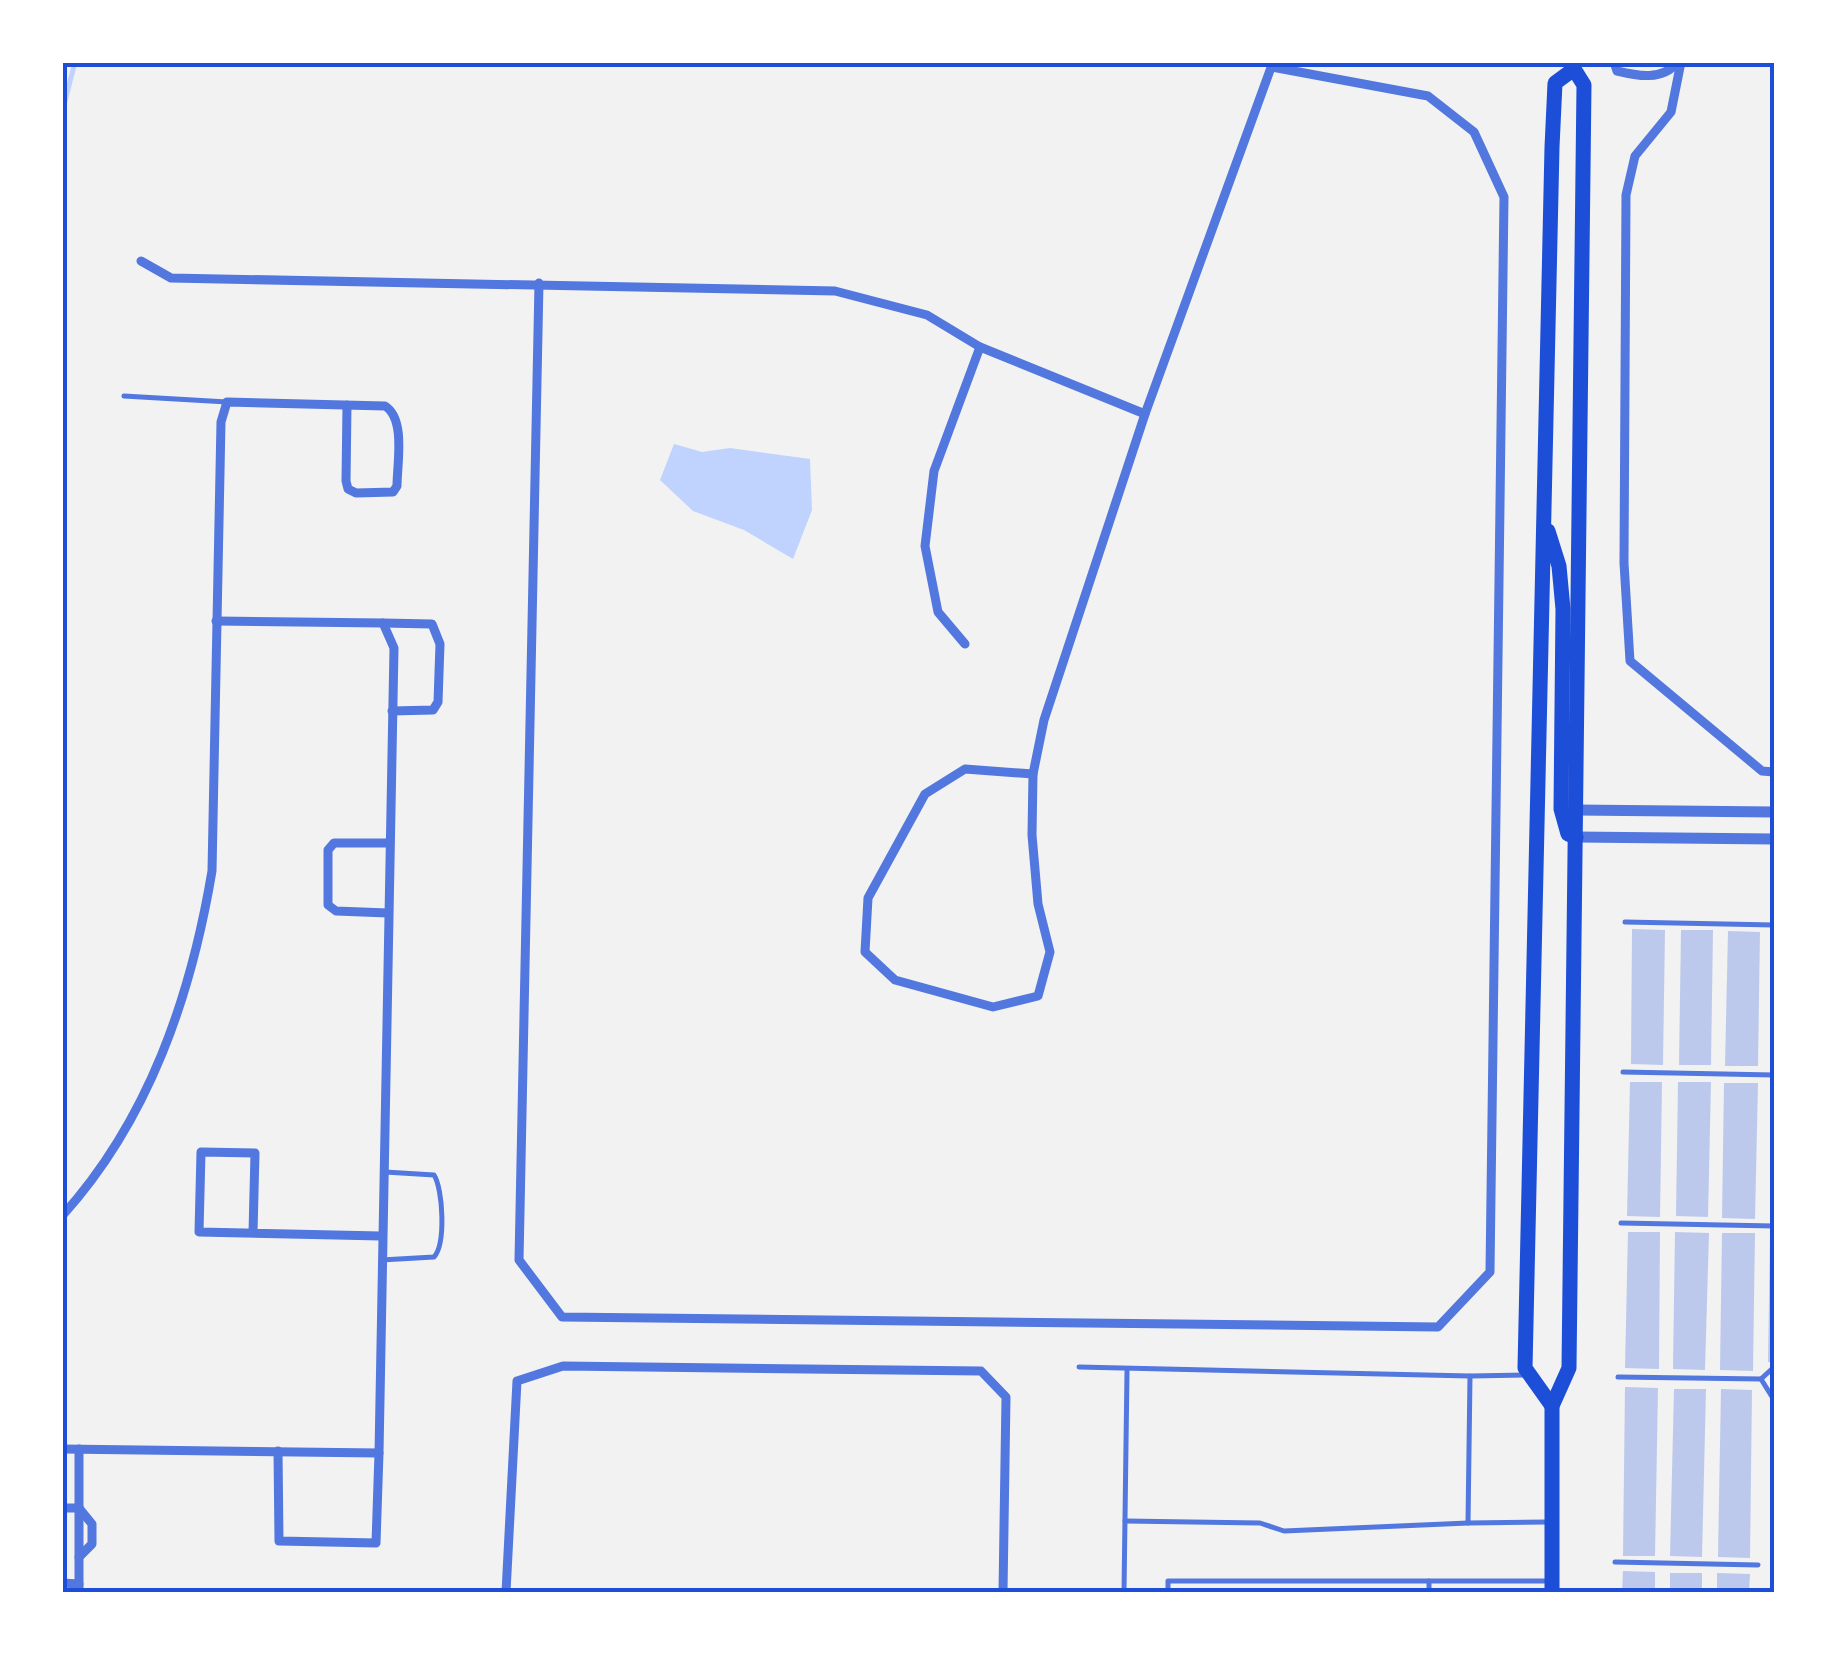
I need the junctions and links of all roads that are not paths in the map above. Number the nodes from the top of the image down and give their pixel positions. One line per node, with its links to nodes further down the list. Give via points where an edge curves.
1 (1614, 62): 2 (street, via 1617,71 1644,76)
2 (1679, 62): 17 (street, via 1671,112 1635,156 1626,195 1624,564 1630,661 1762,771)
3 (1272, 65): 6 (street, via 1428,96 1474,132 1504,197 1490,1272 1438,1328 562,1317 519,1260); 11 (street)
4 (1574, 66): 12 (main road, via 1555,83); 19 (main road, via 1584,84)
5 (140, 262): 6 (street, via 172,278)
6 (538, 283): 7 (street, via 834,290 927,315)
7 (980, 347): 11 (street); 15 (street, via 934,472 925,546 938,612)
8 (124, 396): 9 (lane)
9 (227, 402): 10 (street); 13 (street)
10 (346, 406): 10 (street, via 392,410 393,492 348,489)
11 (1144, 414): 18 (street)
12 (1544, 517): 21 (main road, via 1563,609 1560,808 1563,825); 39 (main road, via 1525,1368)
13 (216, 620): 14 (street); 30 (street, via 212,871 202,935 154,1075 120,1139)
14 (383, 624): 16 (street, via 394,648); 16 (street, via 432,624 440,644 433,710)
15 (965, 644)
16 (392, 711): 23 (street)
17 (1774, 772)
18 (1032, 774): 18 (street, via 965,769 924,794 868,898 865,952 895,980 993,1007 1038,996 1050,952 1038,904)
19 (1576, 810): 20 (street); 21 (main road)
20 (1774, 812)
21 (1576, 837): 22 (street); 44 (main road, via 1569,1368)
22 (1774, 839)
23 (389, 843): 24 (street); 24 (street, via 334,843 328,850 328,905)
24 (388, 913): 29 (street)
25 (1625, 922): 26 (lane)
26 (1774, 925)
27 (1623, 1072): 28 (lane)
28 (1774, 1076)
29 (382, 1172): 34 (street); 35 (lane, via 434,1175 440,1184 441,1241 434,1257)
30 (62, 1216)
31 (1620, 1224): 32 (lane)
32 (1774, 1226)
33 (253, 1233): 33 (street, via 199,1232 201,1152 255,1153); 34 (street)
34 (381, 1236): 35 (street)
35 (381, 1260): 48 (street)
36 (1079, 1367): 38 (lane)
37 (1774, 1367): 42 (lane)
38 (1127, 1370): 40 (lane); 51 (lane)
39 (1530, 1374): 40 (lane); 44 (main road)
40 (1470, 1376): 53 (lane)
41 (1618, 1377): 42 (lane)
42 (1760, 1380): 43 (lane)
43 (1774, 1400)
44 (1552, 1406): 52 (main road)
45 (62, 1449): 46 (street)
46 (79, 1449): 47 (street); 50 (street)
47 (278, 1451): 48 (street); 48 (street, via 279,1541 376,1543)
48 (379, 1453)
49 (62, 1508): 50 (street)
50 (79, 1508): 61 (street)
51 (1125, 1521): 53 (lane, via 1260,1523 1284,1531); 64 (lane)
52 (1552, 1522): 53 (lane); 60 (main road)
53 (1468, 1523)
54 (1616, 1562): 55 (lane)
55 (1758, 1564)
56 (1221, 1581): 57 (lane); 65 (lane, via 1168,1581); 66 (lane)
57 (1429, 1581): 58 (lane); 67 (lane)
58 (1478, 1581): 60 (lane); 68 (lane)
59 (62, 1583): 61 (street)
60 (1552, 1587)
61 (79, 1588)
62 (506, 1592): 63 (street, via 517,1381 563,1366 981,1371 1006,1397)
63 (1003, 1592)
64 (1124, 1592)
65 (1168, 1592)
66 (1221, 1592)
67 (1429, 1592)
68 (1478, 1592)

